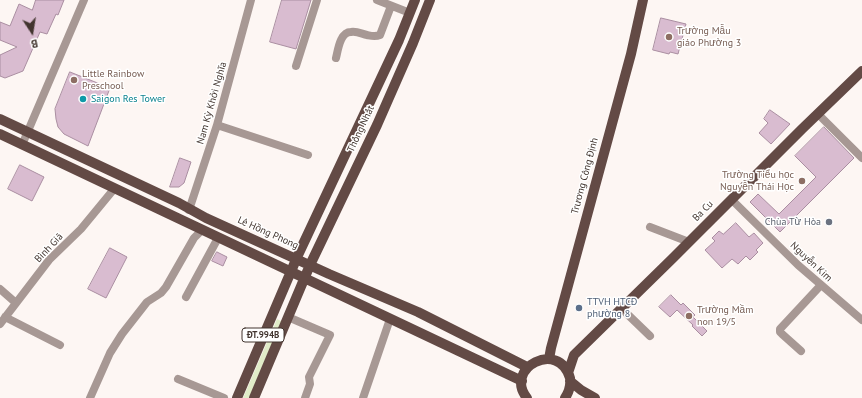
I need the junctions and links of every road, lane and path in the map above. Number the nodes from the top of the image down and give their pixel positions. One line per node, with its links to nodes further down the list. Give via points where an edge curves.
1 (84, 0): 18 (street)
2 (251, 0): 16 (street, Nam Kỳ Khởi Nghĩa)
3 (317, 0): 11 (street)
4 (377, 0): 8 (street)
5 (415, 0): 9 (main road, Thống Nhất)
6 (430, 0): 17 (main road, Thống Nhất)
7 (643, 0): 48 (main road, Trương Công Định, via 631,54)
8 (391, 6): 9 (street); 10 (street, via 380,35 348,32 341,40)
9 (410, 13): 15 (main road, Thống Nhất)
10 (336, 58)
11 (296, 66)
12 (862, 71): 13 (main road, Ba Cu)
13 (818, 114): 22 (street); 24 (main road, Ba Cu)
14 (0, 119): 18 (main road, Lê Hồng Phong)
15 (362, 119): 17 (main road); 32 (main road, Thống Nhất)
16 (217, 125): 21 (street); 25 (street, Nam Kỳ Khởi Nghĩa)
17 (377, 125): 33 (main road, Thống Nhất)
18 (28, 132): 20 (street); 25 (main road, Lê Hồng Phong)
19 (0, 134): 20 (main road)
20 (22, 144): 23 (main road)
21 (308, 155)
22 (862, 158)
23 (114, 189): 27 (main road); 39 (street, Bình Giã, via 81,229 49,260)
24 (732, 200): 31 (main road, Ba Cu); 36 (street, Nguyễn Kim)
25 (189, 210): 26 (main road, Lê Hồng Phong); 27 (main road)
26 (206, 218): 29 (main road); 32 (main road, Lê Hồng Phong)
27 (185, 222): 29 (main road)
28 (650, 227): 31 (street)
29 (202, 230): 30 (main road); 53 (street, via 194,238 166,287 147,302 122,334 110,353)
30 (218, 238): 34 (main road); 38 (street)
31 (690, 242): 40 (main road, Ba Cu)
32 (296, 259): 33 (main road, Lê Hồng Phong); 34 (main road, Thống Nhất)
33 (310, 265): 35 (main road, Thống Nhất); 49 (main road, Lê Hồng Phong, via 418,312)
34 (291, 272): 35 (main road); 55 (main road, ĐT.994B)
35 (304, 278): 41 (main road, ĐT.994B); 42 (main road)
36 (821, 285): 44 (street, Nguyễn Kim); 47 (street, via 780,330)
37 (0, 289): 39 (street)
38 (186, 297)
39 (16, 303): 43 (street, Bình Giã)
40 (621, 308): 45 (street); 50 (main road, Ba Cu, via 574,355)
41 (288, 317): 56 (main road, ĐT.994B); 57 (street, via 330,335 309,377 310,384)
42 (390, 319): 52 (main road); 58 (street)
43 (2, 320): 46 (street)
44 (862, 320)
45 (650, 336)
46 (60, 345)
47 (801, 351)
48 (549, 359): 49 (main road, via 541,359); 50 (main road, via 564,366)
49 (527, 367): 52 (main road)
50 (569, 377): 60 (main road, Ba Cu, via 570,389); 61 (main road, via 581,390)
51 (178, 379): 54 (street)
52 (522, 381): 59 (main road, via 522,389)
53 (90, 398)
54 (224, 398)
55 (237, 398)
56 (254, 398)
57 (305, 398)
58 (363, 398)
59 (527, 398)
60 (565, 398)
61 (595, 398)

